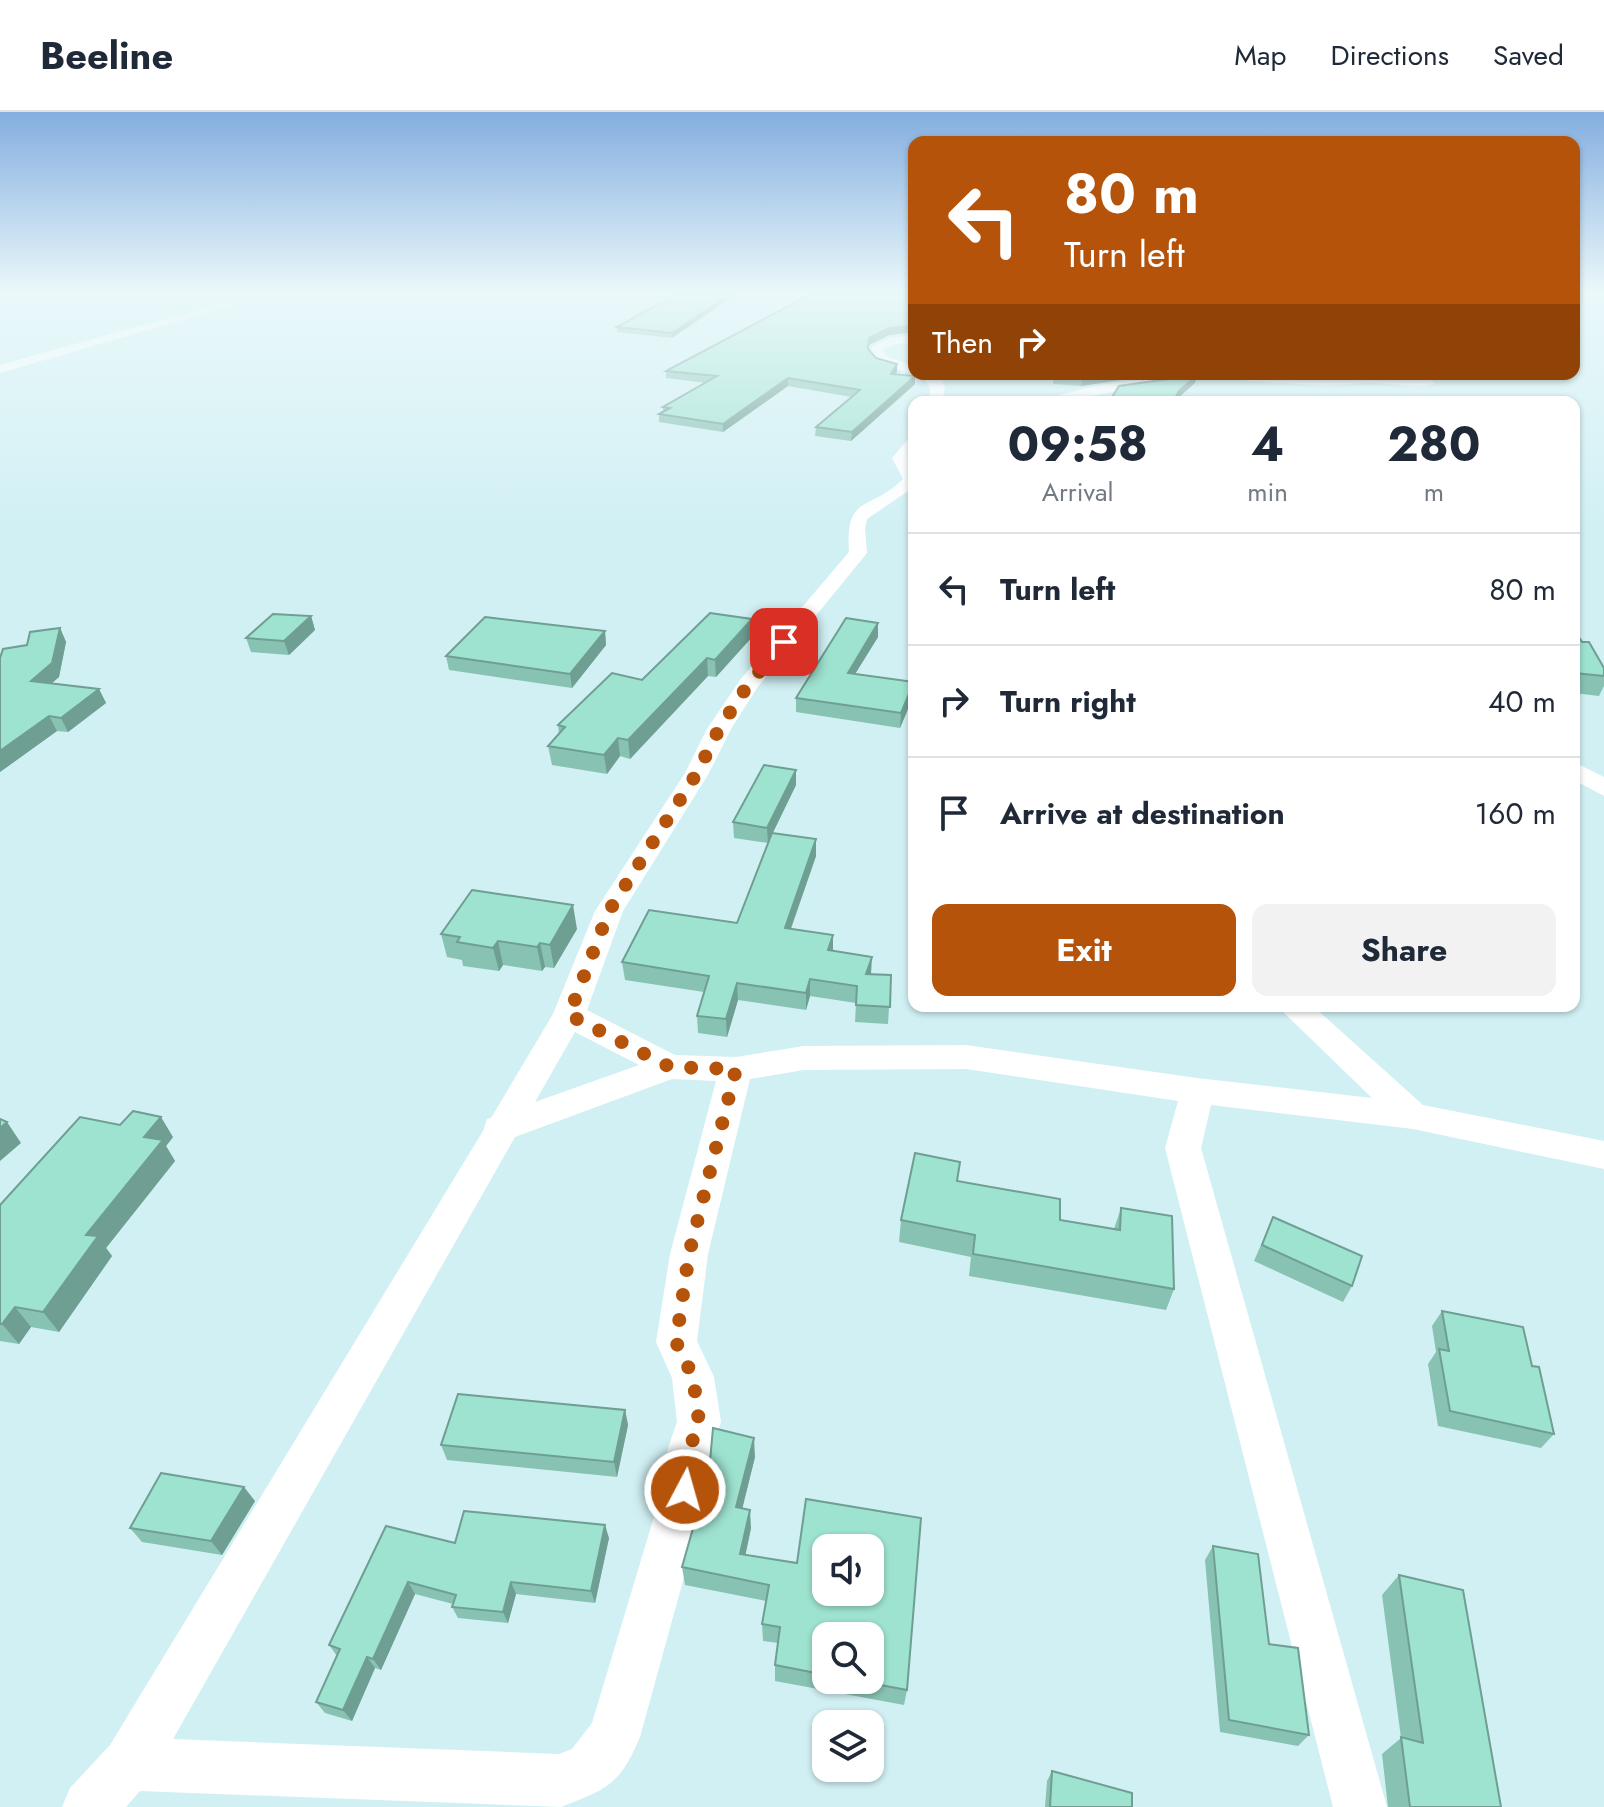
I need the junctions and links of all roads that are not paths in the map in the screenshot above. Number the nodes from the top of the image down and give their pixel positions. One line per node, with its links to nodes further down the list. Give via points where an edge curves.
1 (1164, 380): 6 (street)
2 (1308, 380): 3 (street)
3 (1352, 380)
4 (1406, 380): 5 (street)
5 (1428, 383)
6 (1068, 396)
7 (908, 448): 8 (street, via 900,458)
8 (908, 474)
9 (908, 485): 13 (street, via 862,514 856,524 858,553 748,685 719,729 609,911)
10 (1580, 773): 11 (street)
11 (1604, 788)
12 (1300, 1012): 17 (street)
13 (569, 1015): 14 (street); 18 (street)
14 (670, 1067): 15 (street); 18 (street)
15 (736, 1069): 16 (street, via 804,1058 966,1057); 20 (street, via 689,1254 676,1342 693,1377 699,1422 685,1490 614,1737 590,1769 559,1781)
16 (1197, 1091): 17 (street); 22 (street, via 1183,1148)
17 (1413, 1116): 19 (street)
18 (499, 1129): 20 (street)
19 (1604, 1155)
20 (129, 1764): 21 (street)
21 (89, 1807)
22 (1360, 1807)

